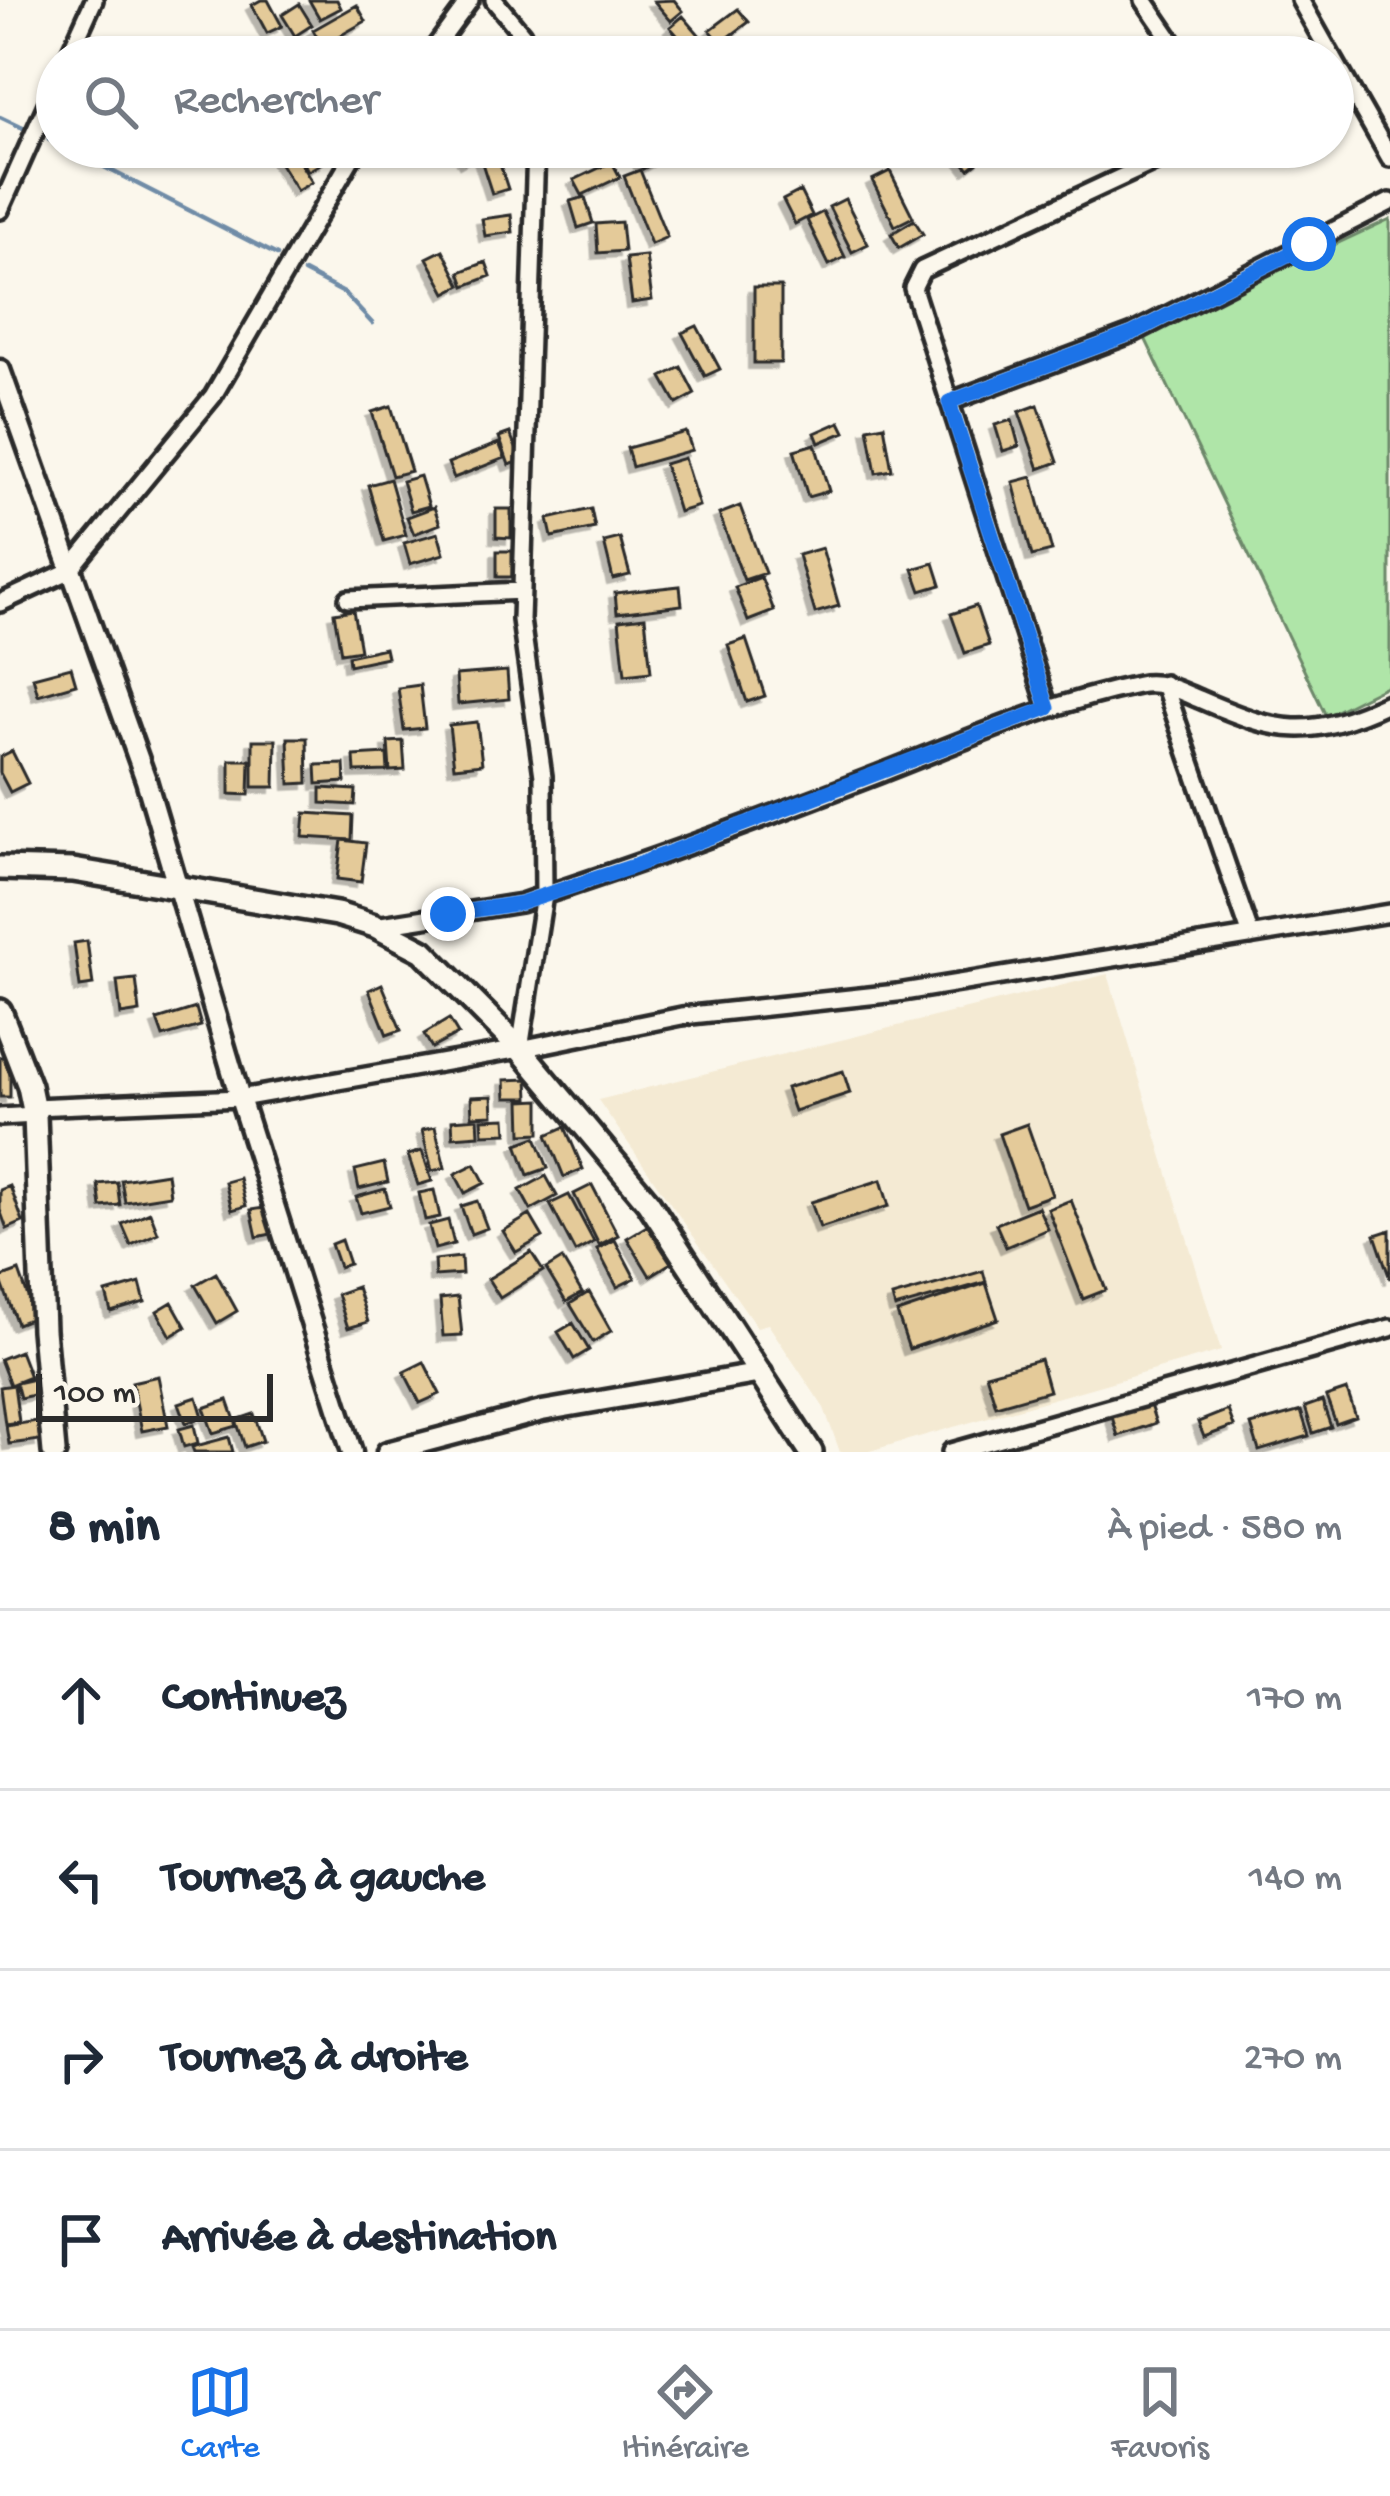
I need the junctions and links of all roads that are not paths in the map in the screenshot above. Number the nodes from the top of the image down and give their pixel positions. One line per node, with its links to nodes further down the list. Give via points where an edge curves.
1 (94, 0): 6 (street)
2 (470, 0): 7 (street)
3 (494, 0): 8 (street)
4 (1144, 0): 9 (street)
5 (1300, 0): 10 (street)
6 (78, 36)
7 (443, 36)
8 (523, 36)
9 (1169, 36)
10 (1319, 36)
11 (1354, 98): 13 (street)
12 (36, 129): 18 (street)
13 (1390, 158)
14 (346, 168): 21 (street, via 213,396)
15 (535, 168): 22 (street)
16 (1141, 168): 20 (street, via 922,270 914,288)
17 (1390, 202): 20 (street, via 1133,333)
18 (0, 210)
19 (0, 370): 21 (street)
20 (949, 402): 27 (street)
21 (69, 571): 24 (street); 29 (street)
22 (522, 591): 23 (street); 30 (street, via 543,776)
23 (348, 599)
24 (0, 603)
25 (1164, 684): 26 (street, via 1282,728 1335,726); 27 (street); 33 (street)
26 (1390, 703)
27 (1048, 708): 30 (street)
28 (0, 868): 29 (main road)
29 (177, 886): 32 (main road); 36 (street)
30 (544, 896): 32 (street); 35 (street)
31 (1390, 913): 33 (street)
32 (375, 926): 35 (main road, via 422,951)
33 (1251, 936): 35 (street, via 897,993 682,1016)
34 (0, 1011): 37 (main road)
35 (520, 1049): 36 (street); 40 (main road, via 648,1202)
36 (240, 1098): 37 (street); 42 (street)
37 (34, 1111): 38 (street); 41 (main road)
38 (0, 1117)
39 (1390, 1328): 45 (street)
40 (763, 1373): 43 (street, via 542,1411); 44 (main road)
41 (54, 1452)
42 (352, 1452)
43 (387, 1452)
44 (812, 1452)
45 (951, 1452)

